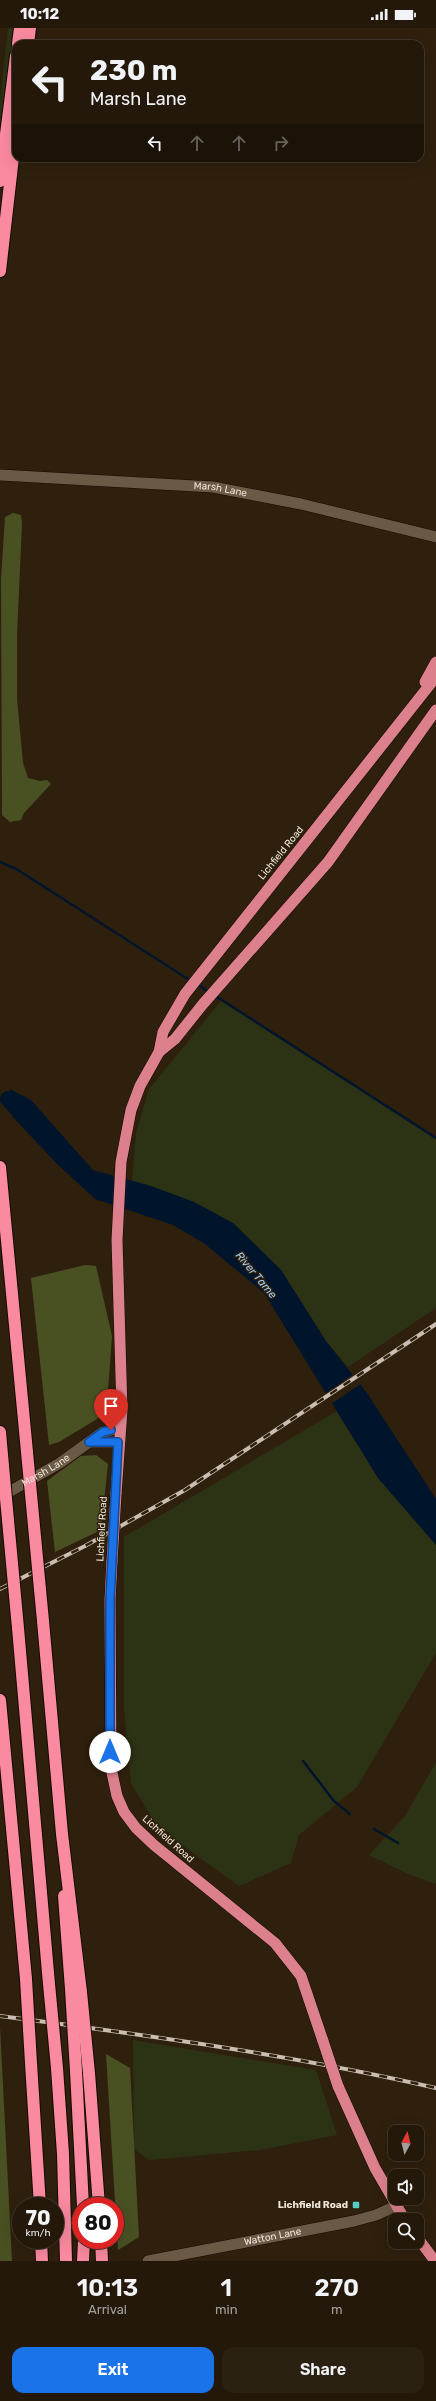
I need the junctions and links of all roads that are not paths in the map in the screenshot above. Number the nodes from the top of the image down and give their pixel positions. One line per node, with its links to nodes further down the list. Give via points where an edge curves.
1 (20, 28): 3 (highway)
2 (30, 28): 4 (highway)
3 (18, 40)
4 (28, 40)
5 (12, 87): 7 (highway)
6 (12, 162): 8 (highway)
7 (0, 181)
8 (0, 271)
9 (6, 476): 10 (street, Marsh Lane, via 213,487 301,504)
10 (436, 537)
11 (436, 662): 13 (highway)
12 (436, 677): 13 (highway, Lichfield Road)
13 (411, 709): 15 (highway, Lichfield Road, via 201,972 163,1032)
14 (436, 710): 15 (highway, Lichfield Road, via 328,862 202,1004 175,1039)
15 (159, 1052): 17 (highway, Lichfield Road, via 140,1086 131,1110 121,1162 117,1240 121,1336)
16 (0, 1167): 23 (highway, bridge, via 62,1834 65,1922)
17 (120, 1428): 19 (street, Marsh Lane, via 103,1432); 20 (highway, Lichfield Road)
18 (0, 1432): 32 (highway, bridge, via 57,2068)
19 (89, 1442): 20 (street); 21 (street, Marsh Lane, via 24,1485)
20 (118, 1442): 27 (highway, Lichfield Road, bridge, via 112,1561 110,1752 117,1796 136,1828 275,1943 300,1976 338,2086 375,2168)
21 (0, 1496)
22 (0, 1700): 24 (highway, bridge, via 26,1978)
23 (76, 1990): 25 (highway, bridge, via 76,2071); 26 (highway, bridge, via 89,2073)
24 (39, 2197)
25 (83, 2197)
26 (98, 2197)
27 (396, 2206): 28 (highway, Lichfield Road); 35 (street, Watton Lane, via 354,2221)
28 (400, 2213)
29 (424, 2246): 36 (highway)
30 (84, 2249): 33 (highway)
31 (101, 2249): 34 (highway)
32 (66, 2261)
33 (83, 2261)
34 (102, 2261)
35 (151, 2261)
36 (435, 2261)

